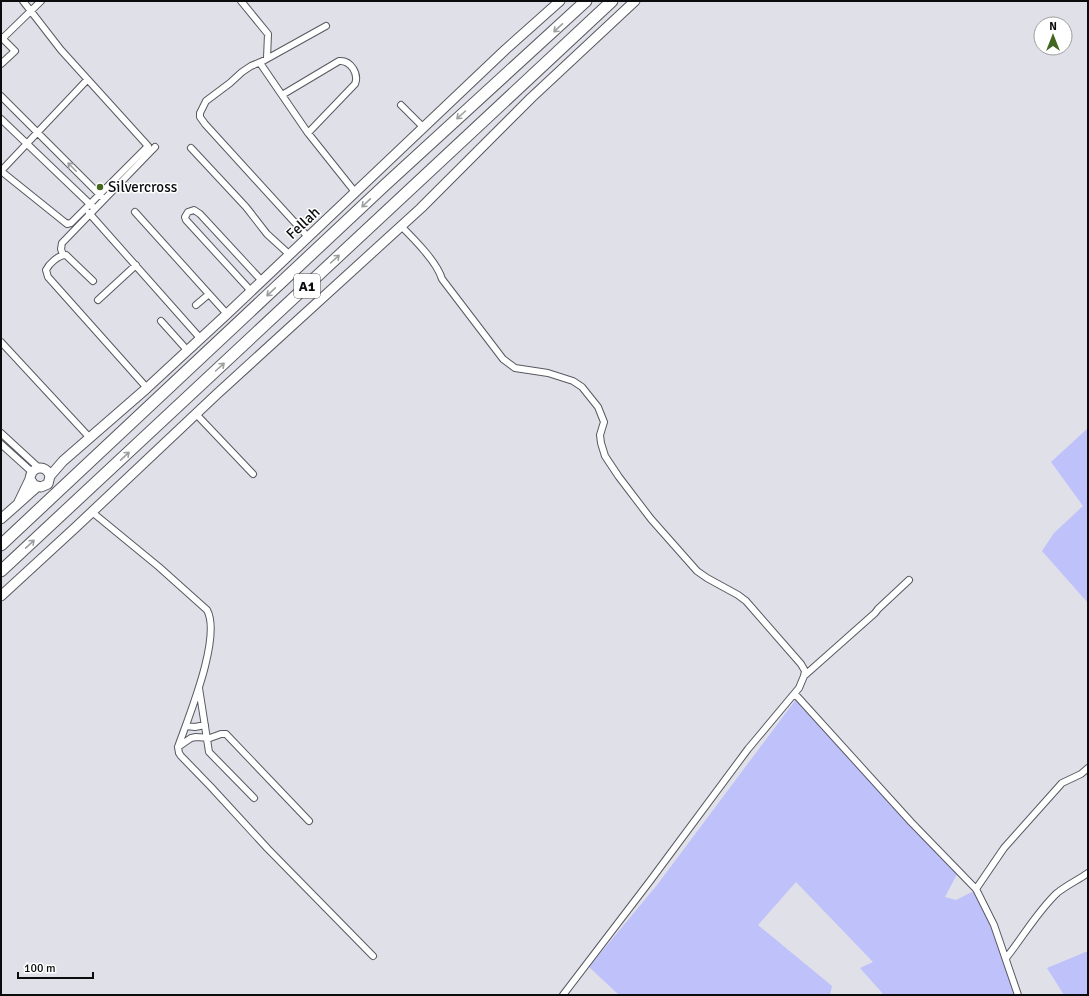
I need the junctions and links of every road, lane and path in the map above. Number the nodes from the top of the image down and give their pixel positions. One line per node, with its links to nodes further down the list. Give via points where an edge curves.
1 (23, 1): 8 (street)
2 (41, 1): 8 (street)
3 (241, 1): 11 (street, via 268,34)
4 (560, 1): 19 (street, Fellah)
5 (586, 1): 60 (highway, A1, one-way to 60)
6 (612, 1): 61 (highway, A1, one-way to 6)
7 (635, 1): 31 (street, via 531,98)
8 (31, 11): 10 (street); 14 (street)
9 (326, 26): 11 (street)
10 (2, 37): 13 (street, via 15,51)
11 (268, 58): 12 (street)
12 (260, 62): 15 (street); 32 (street, via 247,68 206,101 200,117)
13 (1, 64)
14 (87, 80): 20 (street); 27 (street, via 148,146)
15 (282, 95): 21 (street); 21 (street, via 339,61 346,61 353,68 356,84)
16 (1, 96): 20 (street)
17 (401, 105): 19 (street)
18 (1, 119): 22 (street)
19 (424, 128): 26 (street, Fellah)
20 (37, 133): 22 (street); 27 (street, one-way to 20)
21 (308, 133): 26 (street)
22 (27, 144): 25 (street); 28 (street)
23 (155, 147): 27 (street)
24 (191, 148): 34 (street)
25 (1, 170): 28 (street, via 67,224 71,224)
26 (355, 192): 32 (street, Fellah)
27 (102, 197): 28 (street)
28 (93, 206): 30 (street)
29 (136, 212): 39 (street)
30 (89, 213): 33 (street, via 62,243); 35 (street)
31 (401, 226): 48 (street); 64 (street, via 430,259 442,279 503,359 515,368 548,373 573,381 582,387 598,407 604,422 600,435 605,456 651,519 697,571 738,595 753,609 801,664 805,671)
32 (308, 237): 34 (street, Fellah)
33 (63, 255): 36 (street, via 68,256); 47 (street, via 48,267 46,273)
34 (290, 255): 37 (street, Fellah)
35 (136, 265): 40 (street); 44 (street)
36 (93, 281)
37 (262, 281): 38 (street, Fellah); 38 (street, via 200,214 194,210 188,212 186,220)
38 (251, 291): 42 (street, Fellah)
39 (209, 294): 41 (street); 42 (street)
40 (98, 300)
41 (196, 305)
42 (227, 314): 44 (street, Fellah)
43 (161, 321): 46 (street)
44 (200, 338): 46 (street, Fellah)
45 (1, 342): 50 (street)
46 (188, 350): 47 (street, Fellah)
47 (147, 388): 50 (street, Fellah)
48 (196, 414): 54 (street); 58 (street)
49 (1, 433): 53 (street)
50 (90, 438): 52 (street, Fellah)
51 (1, 444): 53 (street)
52 (63, 462): 53 (street, Fellah); 55 (street, Fellah)
53 (36, 472): 55 (street, via 47,470); 56 (street, via 31,482); 57 (street, Fellah)
54 (253, 474)
55 (50, 476): 56 (street, Fellah, via 45,486)
56 (37, 487): 57 (street, Fellah)
57 (19, 502): 59 (street, Fellah)
58 (92, 512): 63 (street); 65 (street, via 207,610 211,622 211,638)
59 (1, 519)
60 (1, 545)
61 (1, 571)
62 (909, 580): 64 (street, via 876,613)
63 (1, 596)
64 (804, 676): 66 (street)
65 (198, 686): 67 (street); 68 (street)
66 (795, 694): 75 (street, via 911,822); 78 (street, via 748,750)
67 (205, 725): 68 (street); 69 (street)
68 (186, 726): 70 (street)
69 (207, 738): 70 (street, via 191,738); 72 (street, via 211,754); 73 (street, via 226,734)
70 (178, 747): 76 (street, via 181,756)
71 (1088, 768): 75 (street, via 1062,783 1004,848)
72 (254, 798)
73 (309, 821)
74 (1088, 873): 77 (street, via 1056,894)
75 (976, 889): 77 (street, via 994,925)
76 (373, 956)
77 (1006, 958): 79 (street)
78 (563, 995)
79 (1018, 995)

